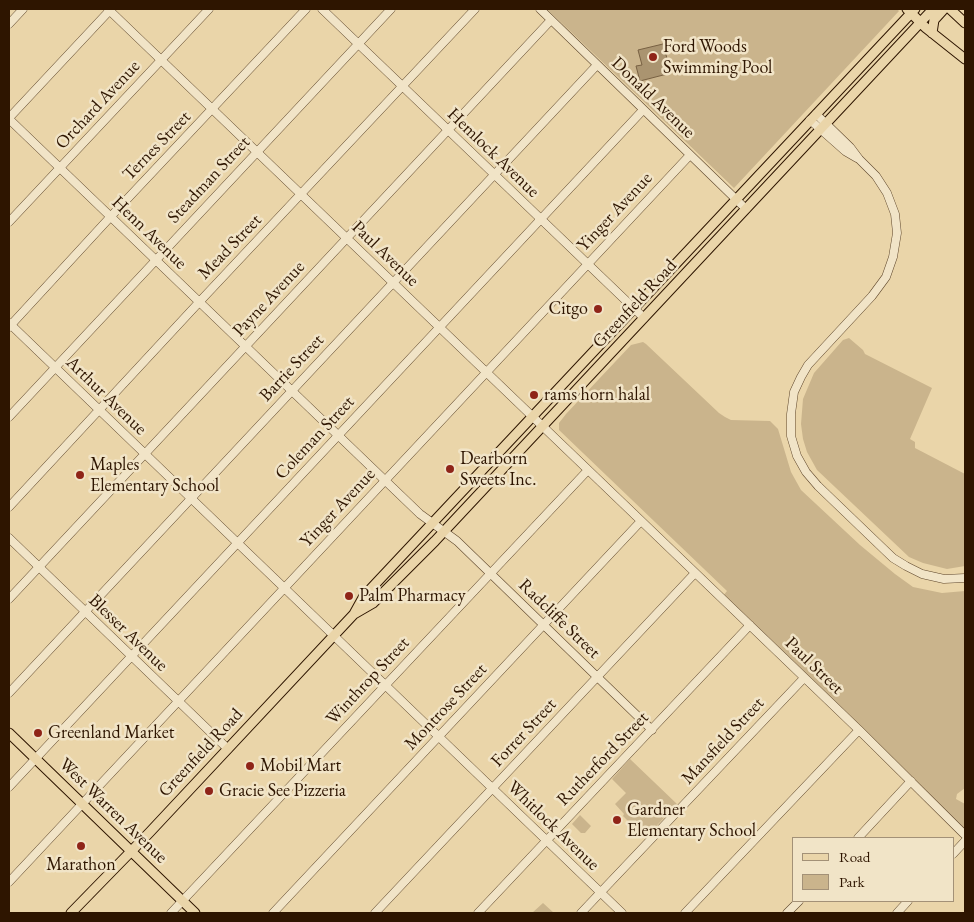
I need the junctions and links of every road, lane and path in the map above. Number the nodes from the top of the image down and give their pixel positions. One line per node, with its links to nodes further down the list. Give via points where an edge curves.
1 (23, 9): 16 (street)
2 (110, 9): 20 (street, Paul Avenue); 26 (street)
3 (209, 9): 20 (street, Orchard Avenue)
4 (306, 9): 23 (street, Ternes Street)
5 (322, 9): 18 (street, Hemlock Avenue)
6 (391, 9): 18 (street, Steadman Street)
7 (475, 9): 22 (street, Mead Street)
8 (540, 9): 13 (street, Donald Avenue)
9 (933, 9): 14 (main road, Greenfield Road)
10 (944, 9): 17 (main road, via 934,20)
11 (950, 9): 15 (main road)
12 (911, 10): 14 (main road); 25 (main road, Greenfield Road)
13 (552, 20): 21 (street, Donald Avenue); 28 (street, Payne Avenue)
14 (920, 22): 17 (main road); 27 (main road, Greenfield Road)
15 (965, 23)
16 (9, 24)
17 (932, 32): 19 (main road)
18 (358, 44): 22 (street, Hemlock Avenue); 29 (street, Steadman Street)
19 (965, 59)
20 (161, 60): 23 (street, Paul Avenue); 31 (street, Orchard Avenue)
21 (597, 65): 24 (street, Donald Avenue); 32 (street, Barrie Street)
22 (402, 86): 28 (street, Hemlock Avenue); 33 (street, Mead Street)
23 (212, 109): 29 (street, Paul Avenue); 36 (street, Ternes Street)
24 (644, 110): 30 (street, Donald Avenue); 37 (street, Coleman Street)
25 (813, 117): 27 (street); 34 (main road, Greenfield Road)
26 (9, 118): 31 (street, Henn Avenue)
27 (823, 127): 35 (main road, Greenfield Road); 72 (street, via 845,152 859,159 876,176 895,214 897,233 886,277 808,365 794,392 791,436 797,456 818,486 893,558 922,574 944,579)
28 (448, 130): 32 (street, Hemlock Avenue); 39 (street, Payne Avenue)
29 (257, 152): 33 (street, Paul Avenue); 40 (street, Steadman Street)
30 (690, 155): 34 (street, Donald Avenue); 41 (street, Yinger Avenue)
31 (59, 168): 36 (street, Henn Avenue); 38 (street, Orchard Avenue)
32 (495, 175): 37 (street, Hemlock Avenue); 42 (street, Barrie Street)
33 (301, 194): 39 (street, Paul Avenue); 43 (street, Mead Street)
34 (736, 200): 35 (street, Donald Avenue); 44 (main road, Greenfield Road)
35 (746, 209): 45 (main road, Greenfield Road)
36 (110, 217): 40 (street, Henn Avenue); 46 (street, Ternes Street)
37 (541, 219): 41 (street, Hemlock Avenue); 47 (street, Coleman Street)
38 (9, 222)
39 (347, 238): 42 (street, Paul Avenue); 48 (street, Payne Avenue)
40 (155, 260): 43 (street, Henn Avenue); 49 (street, Steadman Street)
41 (587, 264): 44 (street, Hemlock Avenue); 50 (street, Yinger Avenue)
42 (393, 283): 47 (street, Paul Avenue); 51 (street, Barrie Street)
43 (199, 302): 48 (street, Henn Avenue); 52 (street, Mead Street)
44 (634, 308): 45 (street, Hemlock Avenue); 53 (main road, Greenfield Road)
45 (644, 318): 55 (main road, Greenfield Road)
46 (9, 325): 49 (street, Arthur Avenue)
47 (439, 327): 50 (street, Paul Avenue); 56 (street, Coleman Street)
48 (245, 347): 51 (street, Henn Avenue); 57 (street, Payne Avenue)
49 (54, 367): 52 (street, Arthur Avenue); 54 (street, Steadman Street)
50 (486, 372): 53 (street, Paul Avenue); 59 (street, Yinger Avenue)
51 (291, 391): 56 (street, Henn Avenue); 62 (street, Barrie Street)
52 (99, 410): 57 (street, Arthur Avenue); 63 (street, Mead Street)
53 (532, 416): 55 (street, Paul Avenue); 60 (main road, Greenfield Road)
54 (9, 417)
55 (542, 426): 58 (street, Paul Avenue); 61 (main road, Greenfield Road)
56 (338, 435): 59 (street, Henn Avenue); 68 (street, Coleman Street)
57 (145, 454): 62 (street, Arthur Avenue); 69 (street, Payne Avenue)
58 (588, 470): 64 (street, Paul Avenue); 71 (street, Winthrop Street)
59 (384, 480): 65 (street, Henn Avenue); 73 (street, Yinger Avenue)
60 (473, 480): 61 (main road); 65 (main road, Greenfield Road)
61 (483, 490): 66 (main road, Greenfield Road)
62 (191, 498): 68 (street, Arthur Avenue); 75 (street, Barrie Street)
63 (9, 507)
64 (641, 521): 70 (street, Paul Street); 77 (street, Montrose Street)
65 (432, 524): 66 (street, Henn Avenue); 76 (main road, Greenfield Road, via 364,596)
66 (444, 531): 71 (street, Radcliffe Street); 76 (main road, Greenfield Road, via 372,603)
67 (9, 538): 69 (street, Blesser Avenue)
68 (238, 543): 73 (street, Arthur Avenue); 80 (street, Coleman Street)
69 (39, 567): 74 (street, Payne Avenue); 75 (street, Blesser Avenue)
70 (695, 573): 78 (street, Paul Street); 81 (street, Forrer Street)
71 (490, 574): 77 (street, Radcliffe Street); 83 (street, Winthrop Street)
72 (965, 578)
73 (284, 587): 79 (street, Arthur Avenue); 85 (street, Yinger Avenue)
74 (9, 599)
75 (85, 611): 80 (street, Blesser Avenue); 84 (street, Barrie Street)
76 (354, 614): 79 (main road, Greenfield Road)
77 (543, 625): 81 (street, Radcliffe Street); 89 (street, Montrose Street)
78 (750, 625): 82 (street, Paul Street); 86 (street, Rutherford Street)
79 (334, 636): 83 (street, Whitlock Avenue); 90 (main road, Greenfield Road)
80 (132, 656): 85 (street, Blesser Avenue); 91 (street, Coleman Street)
81 (597, 677): 86 (street, Radcliffe Street); 94 (street, Forrer Street)
82 (804, 678): 87 (street, Paul Street); 103 (street, Mansfield Street)
83 (385, 685): 89 (street, Whitlock Avenue); 104 (street, Winthrop Street)
84 (9, 693)
85 (178, 701): 90 (street, Blesser Avenue); 95 (street, Yinger Avenue)
86 (652, 730): 98 (street, Rutherford Street)
87 (859, 730): 92 (street, Paul Street); 115 (street)
88 (9, 733): 91 (main road, West Warren Avenue)
89 (438, 736): 94 (street, Whitlock Avenue); 110 (street, Montrose Street)
90 (228, 749): 100 (main road, Greenfield Road)
91 (35, 758): 93 (street, Coleman Street); 95 (main road, West Warren Avenue)
92 (911, 781): 96 (street, Paul Street); 97 (street)
93 (9, 787)
94 (492, 788): 98 (street, Whitlock Avenue); 111 (street, Forrer Street)
95 (82, 803): 100 (main road, West Warren Avenue); 102 (street, Yinger Avenue)
96 (965, 835)
97 (859, 837)
98 (546, 840): 103 (street, Whitlock Avenue); 112 (street, Rutherford Street)
99 (965, 841): 101 (street)
100 (131, 851): 104 (main road, West Warren Avenue); 107 (main road, Greenfield Road)
101 (954, 853)
102 (9, 882)
103 (600, 892): 113 (street, Mansfield Street); 114 (street, Whitlock Avenue)
104 (183, 901): 108 (street, Winthrop Street); 109 (main road, West Warren Avenue)
105 (798, 902): 116 (street)
106 (907, 902): 117 (street)
107 (71, 913)
108 (171, 913)
109 (196, 913)
110 (273, 913)
111 (375, 913)
112 (478, 913)
113 (581, 913)
114 (622, 913)
115 (685, 913)
116 (787, 913)
117 (896, 913)

